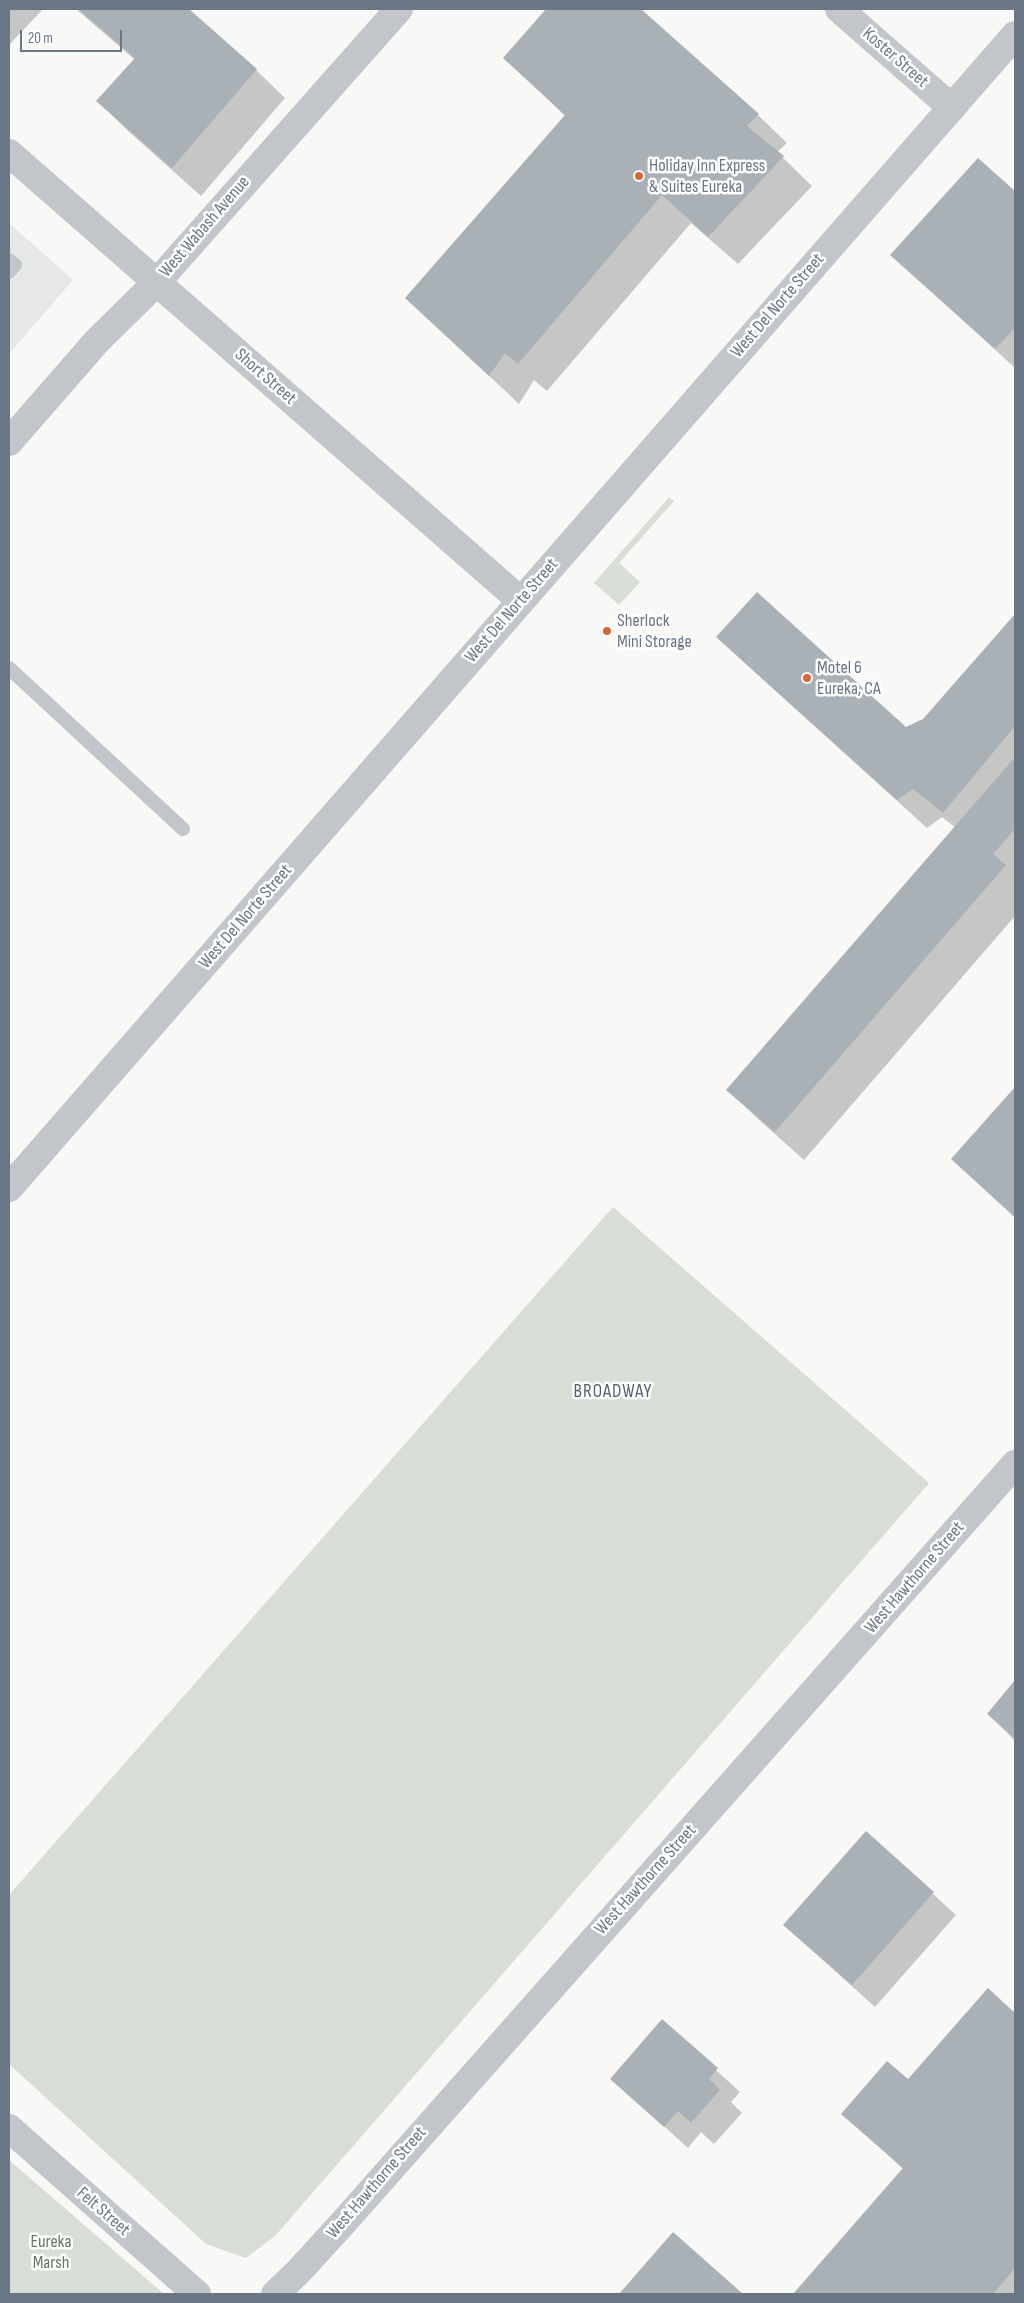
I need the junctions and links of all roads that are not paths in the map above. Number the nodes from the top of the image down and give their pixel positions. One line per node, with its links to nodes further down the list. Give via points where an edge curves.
1 (399, 9): 8 (street, West Wabash Avenue)
2 (839, 9): 4 (street, Koster Street)
3 (1015, 35): 4 (street, West Del Norte Street)
4 (952, 108): 10 (street, West Del Norte Street)
5 (9, 153): 8 (street, Short Street)
6 (9, 260): 7 (lane, via 15,265)
7 (9, 272)
8 (157, 282): 9 (street, West Wabash Avenue); 10 (street, Short Street)
9 (12, 431)
10 (521, 601): 13 (street, West Del Norte Street)
11 (9, 668): 12 (lane)
12 (183, 829)
13 (9, 1188)
14 (1015, 1464): 17 (street, West Hawthorne Street, via 336,2231)
15 (9, 2128): 16 (street, Felt Street)
16 (198, 2294)
17 (275, 2294)

